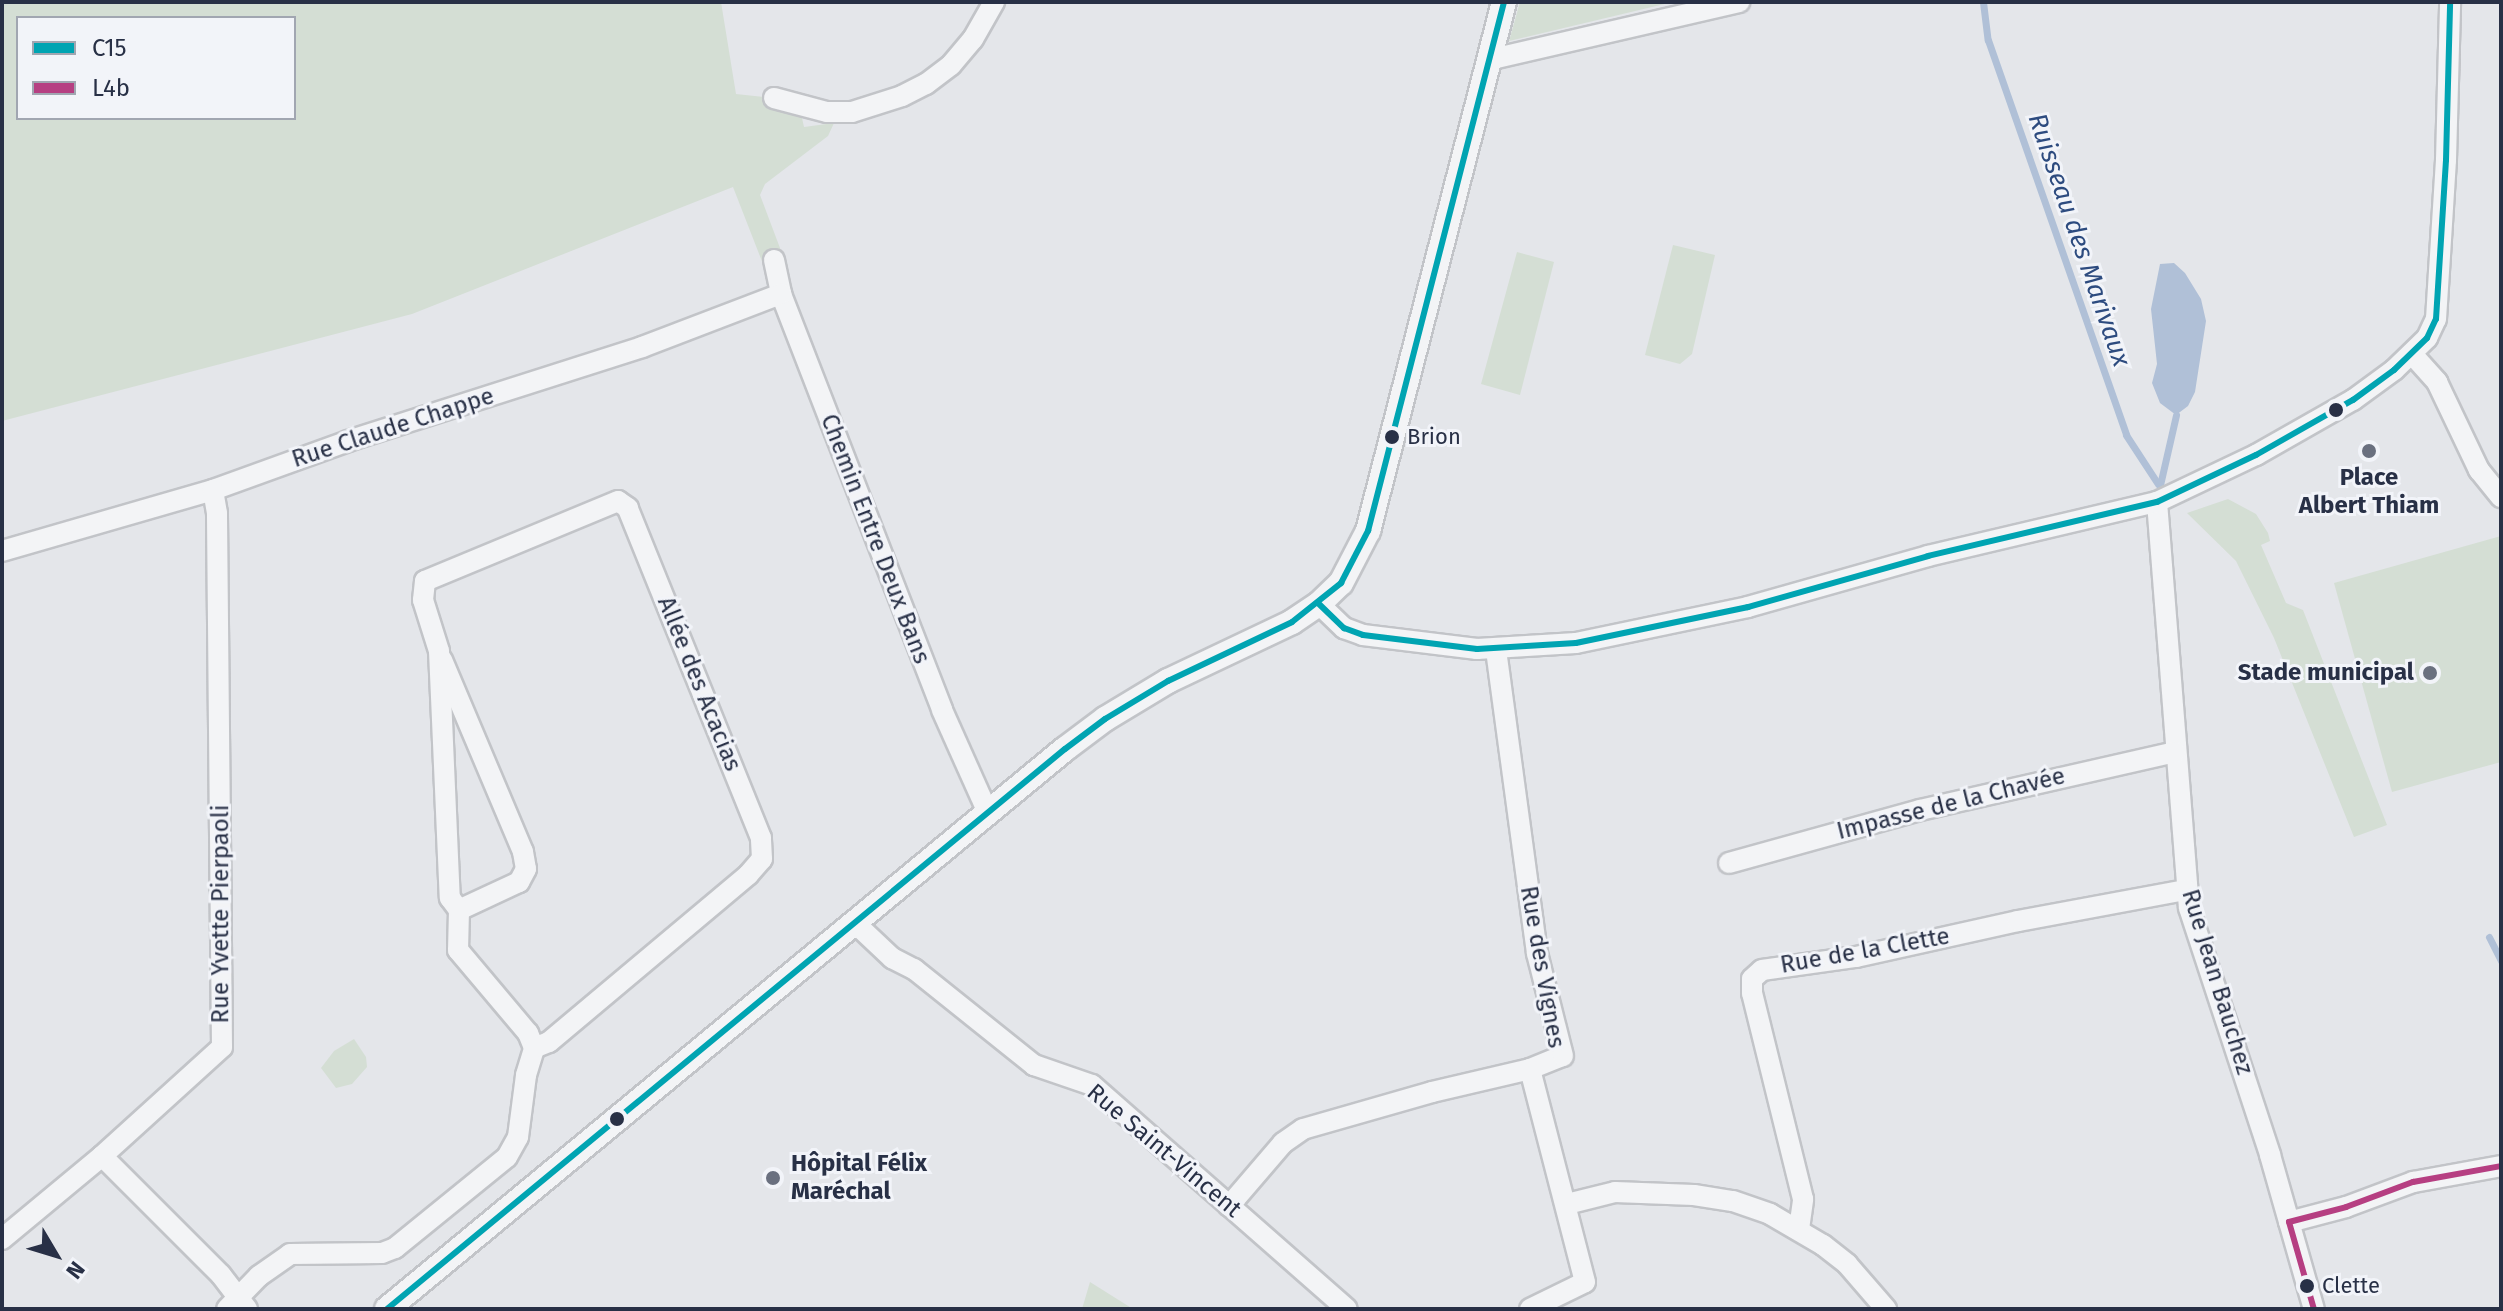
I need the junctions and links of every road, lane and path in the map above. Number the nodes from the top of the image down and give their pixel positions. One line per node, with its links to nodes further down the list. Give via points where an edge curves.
1 (994, 2): 6 (street, via 951,65 902,96 852,112 827,112)
2 (1504, 2): 5 (street)
3 (1739, 2): 5 (street)
4 (2450, 2): 9 (street, via 2439,298 2436,319)
5 (1488, 60): 14 (street, via 1368,531 1341,583)
6 (774, 98)
7 (774, 260): 8 (street, Chemin Entre Deux Bans)
8 (781, 294): 10 (street, Rue Claude Chappe, via 642,347); 18 (street, Chemin Entre Deux Bans, via 942,710)
9 (2412, 354): 11 (street, via 2437,382 2479,470); 12 (street, via 2353,400 2256,455)
10 (213, 490): 13 (street, Rue Claude Chappe); 25 (street, Rue Yvette Pierpaoli, via 222,1047)
11 (2501, 497)
12 (2157, 502): 15 (street, via 1645,631); 17 (street, Rue Jean Bauchez)
13 (2, 551)
14 (1319, 604): 15 (street, via 1344,628 1363,635); 18 (street, via 1105,719)
15 (1496, 650): 24 (street, Rue des Vignes, via 1537,953 1563,1056)
16 (439, 651): 21 (street, Allée des Acacias, via 450,898); 21 (street, Allée des Acacias, via 526,869 519,882); 23 (street, Allée des Acacias, via 423,600 425,581 612,501 624,504 761,838 762,859 748,875 549,1042)
17 (2175, 752): 19 (street, Impasse de la Chavée, via 1920,810); 20 (street, Rue Jean Bauchez)
18 (988, 813): 22 (street)
19 (1729, 863)
20 (2186, 890): 29 (street, Rue Jean Bauchez); 30 (street, Rue de la Clette, via 1856,957 1762,970 1752,979 1752,993 1803,1199)
21 (459, 910): 23 (street, Allée des Acacias, via 458,950 528,1033)
22 (856, 924): 28 (street, Rue Saint-Vincent, via 892,958 914,969 1034,1065 1092,1085); 33 (street)
23 (534, 1048): 32 (street, via 518,1137 507,1157 395,1248 382,1253 290,1254 276,1261)
24 (1530, 1069): 27 (street); 28 (street, Rue des Vignes, via 1303,1129 1283,1143)
25 (102, 1156): 31 (street, Rue Yvette Pierpaoli); 32 (street, via 221,1275)
26 (2501, 1166): 29 (street, via 2413,1182)
27 (1567, 1204): 30 (street, via 1615,1192 1694,1195 1733,1201); 35 (street, via 1585,1282)
28 (1229, 1206): 34 (street, Rue Saint-Vincent)
29 (2289, 1222): 37 (street, Rue Jean Bauchez)
30 (1799, 1229): 36 (street, via 1847,1264)
31 (2, 1239)
32 (237, 1305)
33 (394, 1307)
34 (1347, 1309)
35 (1530, 1309)
36 (1886, 1309)
37 (2314, 1309)

